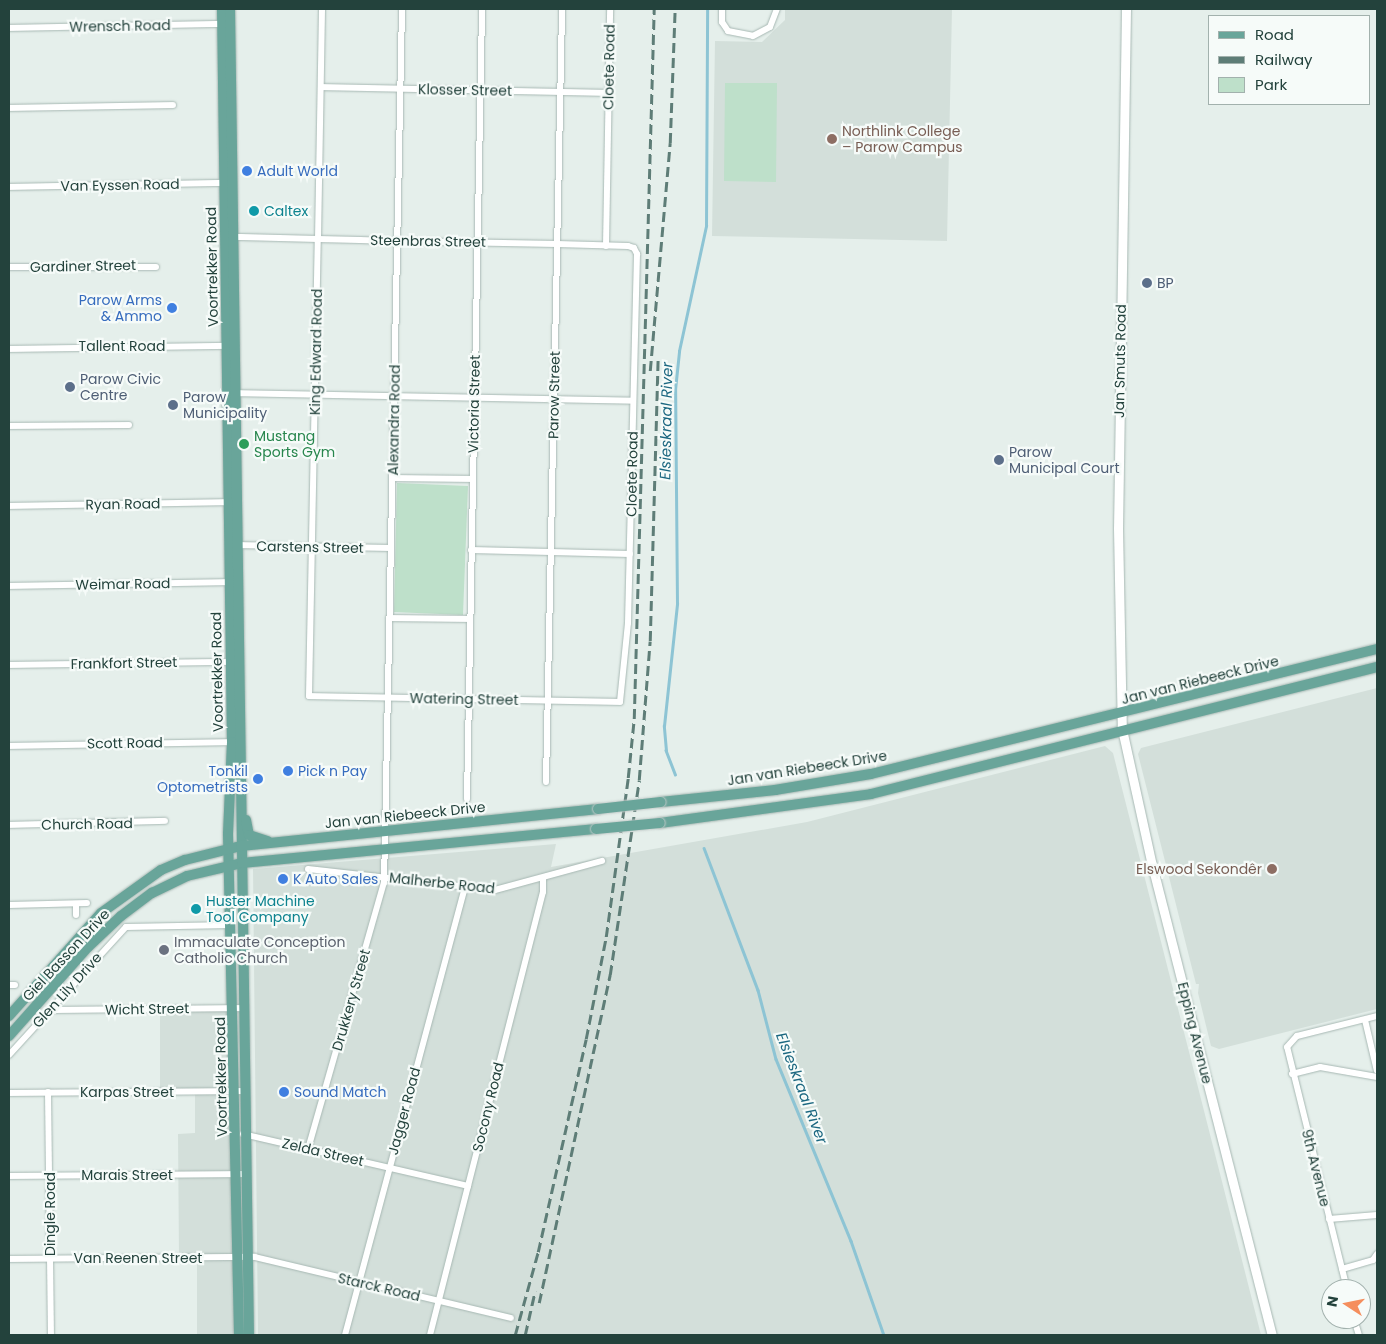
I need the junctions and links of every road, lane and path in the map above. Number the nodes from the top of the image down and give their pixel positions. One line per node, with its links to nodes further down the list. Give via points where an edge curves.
1 (222, 9): 11 (main road, Voortrekker Road)
2 (230, 9): 11 (main road, Voortrekker Road)
3 (322, 9): 13 (street, King Edward Road)
4 (402, 9): 14 (street, Alexandra Road)
5 (482, 9): 15 (street, Victoria Street)
6 (562, 9): 16 (street, Parow Street)
7 (610, 9): 17 (street, Cloete Road)
8 (722, 9): 9 (street, via 722,22 728,31 753,36 770,27)
9 (777, 9)
10 (1126, 9): 64 (street, Jan Smuts Road, via 1118,528)
11 (226, 24): 12 (street, Wrensch Road); 20 (main road, Voortrekker Road)
12 (9, 28)
13 (321, 87): 14 (street, Klosser Street); 23 (street, King Edward Road)
14 (400, 88): 15 (street, Klosser Street); 24 (street, Alexandra Road)
15 (480, 90): 16 (street, Klosser Street); 25 (street, Victoria Street)
16 (560, 92): 17 (street, Klosser Street); 26 (street, Parow Street)
17 (609, 93): 27 (street, Cloete Road)
18 (173, 105): 19 (street)
19 (9, 108)
20 (228, 183): 21 (street, Van Eyssen Road); 22 (main road, Voortrekker Road)
21 (9, 187)
22 (228, 237): 23 (street, Steenbras Street); 31 (main road, Voortrekker Road)
23 (318, 239): 24 (street, Steenbras Street); 34 (street, King Edward Road)
24 (397, 241): 25 (street, Steenbras Street); 35 (street, Alexandra Road)
25 (477, 243): 26 (street, Steenbras Street); 36 (street, Victoria Street)
26 (557, 244): 27 (street, Steenbras Street); 37 (street, Parow Street)
27 (606, 246): 28 (street, Steenbras Street)
28 (632, 247): 38 (street, Cloete Road, via 637,254)
29 (9, 267): 30 (street, Gardiner Street)
30 (156, 267)
31 (231, 346): 32 (street, Tallent Road); 33 (main road, Voortrekker Road)
32 (9, 349)
33 (231, 393): 34 (street); 43 (main road, Voortrekker Road)
34 (315, 395): 35 (street); 46 (street, King Edward Road)
35 (394, 396): 36 (street); 41 (street, Alexandra Road)
36 (474, 398): 37 (street); 42 (street, Victoria Street)
37 (554, 399): 38 (street); 49 (street, Parow Street)
38 (633, 401): 50 (street, Cloete Road)
39 (129, 425): 40 (street)
40 (9, 426)
41 (392, 478): 42 (street); 47 (street, Alexandra Road)
42 (473, 479): 48 (street, Victoria Street)
43 (233, 502): 44 (street, Ryan Road); 45 (main road, Voortrekker Road)
44 (9, 506)
45 (233, 546): 46 (street, Carstens Street); 51 (main road, Voortrekker Road)
46 (312, 547): 47 (street, Carstens Street); 59 (street, King Edward Road)
47 (391, 548): 53 (street, Alexandra Road)
48 (471, 550): 49 (street); 54 (street, Victoria Street)
49 (551, 552): 50 (street); 62 (street, Parow Street)
50 (630, 554): 63 (street, Cloete Road, via 628,623)
51 (234, 582): 52 (street, Weimar Road); 56 (main road, Voortrekker Road)
52 (9, 586)
53 (390, 618): 54 (street); 60 (street, Alexandra Road)
54 (470, 619): 61 (street, Victoria Street)
55 (1377, 649): 64 (main road, Jan van Riebeeck Drive)
56 (235, 662): 57 (street, Frankfort Street); 66 (main road, Voortrekker Road)
57 (9, 665)
58 (1377, 667): 65 (main road, Jan van Riebeeck Drive)
59 (309, 696): 60 (street, Watering Street)
60 (388, 697): 61 (street, Watering Street); 73 (street, Alexandra Road)
61 (469, 699): 62 (street, Watering Street); 70 (street, Victoria Street)
62 (548, 700): 63 (street, Watering Street); 68 (street, Parow Street)
63 (620, 702)
64 (1121, 714): 65 (street, Jan Smuts Road); 73 (main road, Jan van Riebeeck Drive, bridge, via 871,774 775,790)
65 (1122, 729): 77 (main road, Jan van Riebeeck Drive, bridge, via 871,794 660,823); 126 (street, Epping Avenue, via 1154,873)
66 (236, 742): 67 (street, Scott Road); 69 (main road, Voortrekker Road); 76 (main road, Voortrekker Road)
67 (9, 746)
68 (546, 782)
69 (241, 787): 74 (main road, via 247,832 253,838); 75 (main road, Voortrekker Road)
70 (467, 798)
71 (165, 821): 72 (street, Church Road)
72 (9, 825)
73 (385, 831): 74 (main road, Jan van Riebeeck Drive); 77 (street, Alexandra Road)
74 (276, 843): 75 (main road, Jan van Riebeeck Drive)
75 (241, 846): 76 (main road, Jan van Riebeeck Drive); 79 (main road, Voortrekker Road)
76 (229, 849): 80 (main road, Voortrekker Road); 92 (main road, Giel Basson Drive, via 176,863 122,896 73,940)
77 (383, 850): 79 (main road, Jan van Riebeeck Drive); 82 (street, Drukkery Street)
78 (602, 861): 83 (street, Malherbe Road)
79 (242, 863): 80 (main road, Jan van Riebeeck Drive); 91 (main road, Voortrekker Road)
80 (230, 865): 89 (main road, Voortrekker Road); 95 (main road, Giel Basson Drive, via 187,876 134,905 88,947)
81 (308, 869): 82 (street, Malherbe Road)
82 (384, 877): 84 (street, Malherbe Road); 104 (street, Drukkery Street)
83 (543, 878): 84 (street, Malherbe Road, via 495,890); 109 (street, Socony Road, via 543,892)
84 (465, 886): 105 (street, Jagger Road)
85 (87, 903): 86 (street)
86 (76, 904): 87 (street); 88 (street)
87 (9, 905)
88 (76, 915)
89 (231, 925): 90 (street, Glen Lily Drive, via 126,927); 91 (main road, Voortrekker Road)
90 (52, 1007): 91 (street, Wicht Street, via 56,1010); 96 (street, Glen Lily Drive)
91 (239, 1008): 100 (main road, Voortrekker Road)
92 (9, 1016)
93 (1377, 1016): 94 (street)
94 (1365, 1020): 97 (street); 98 (street, 9th Avenue, via 1297,1036 1287,1047)
95 (9, 1036)
96 (9, 1055)
97 (1377, 1071)
98 (1292, 1074): 99 (street, via 1320,1067); 111 (street, 9th Avenue)
99 (1377, 1077)
100 (240, 1091): 101 (street, Karpas Street); 103 (main road, Voortrekker Road)
101 (48, 1092): 102 (street, Karpas Street); 108 (street, Dingle Road)
102 (9, 1093)
103 (241, 1134): 104 (street, Zelda Street); 106 (main road, Voortrekker Road)
104 (308, 1149): 105 (street, Zelda Street)
105 (389, 1168): 109 (street, Zelda Street); 118 (street, Jagger Road)
106 (241, 1174): 108 (street, Marais Street); 113 (main road, Voortrekker Road)
107 (9, 1176): 108 (street, Marais Street)
108 (50, 1176): 115 (street, Dingle Road)
109 (468, 1186): 119 (street, Socony Road)
110 (1377, 1216): 111 (street)
111 (1329, 1219): 116 (street, 9th Avenue)
112 (1377, 1254): 116 (street, via 1372,1260)
113 (243, 1258): 115 (street, Van Reenen Street); 118 (street, Starck Road); 122 (main road, Voortrekker Road); 123 (main road, Voortrekker Road)
114 (9, 1259): 115 (street, Van Reenen Street)
115 (50, 1259): 121 (street, Dingle Road)
116 (1342, 1269): 117 (street, 9th Avenue)
117 (1344, 1279)
118 (358, 1282): 119 (street, Starck Road); 124 (street, Jagger Road)
119 (439, 1301): 120 (street, Starck Road); 125 (street, Socony Road)
120 (511, 1318)
121 (51, 1335)
122 (239, 1335)
123 (249, 1335)
124 (345, 1335)
125 (430, 1335)
126 (1272, 1335)

